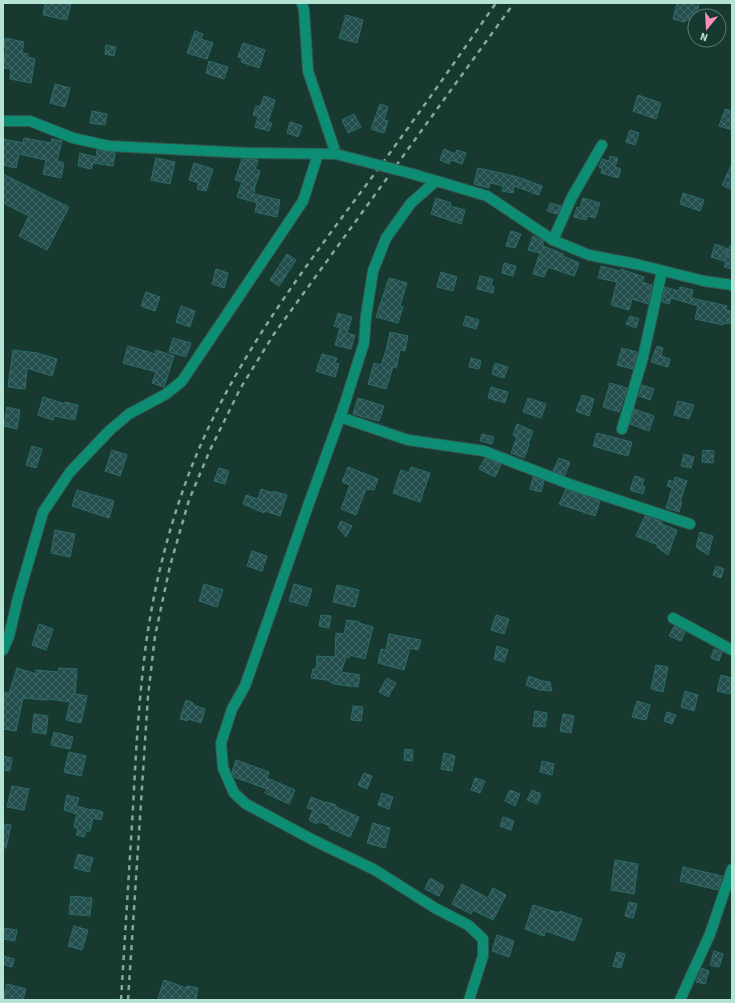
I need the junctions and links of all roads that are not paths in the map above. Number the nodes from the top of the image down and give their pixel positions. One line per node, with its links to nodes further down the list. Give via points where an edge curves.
1 (302, 3): 5 (street, via 308,71)
2 (3, 121): 4 (street, via 30,121 73,138 109,146)
3 (602, 145): 7 (street, via 572,197)
4 (318, 154): 5 (street); 14 (street, via 303,201 182,381 166,394 129,414 110,430 70,472 43,512)
5 (336, 154): 6 (street, bridge)
6 (436, 181): 7 (street, via 487,196); 10 (street, via 411,203 386,238 373,271 364,343)
7 (553, 240): 8 (street, via 589,256)
8 (662, 271): 9 (street); 11 (street, via 643,357)
9 (732, 285)
10 (340, 417): 12 (street, via 408,440 484,451 572,485); 17 (street, via 245,686 232,709 221,743 222,768 234,793 246,804 375,870 435,908 468,925 483,939 483,956)
11 (622, 429)
12 (690, 524)
13 (674, 618): 15 (street)
14 (3, 650)
15 (732, 650)
16 (732, 869): 18 (street, via 710,934)
17 (469, 1000)
18 (680, 1000)

